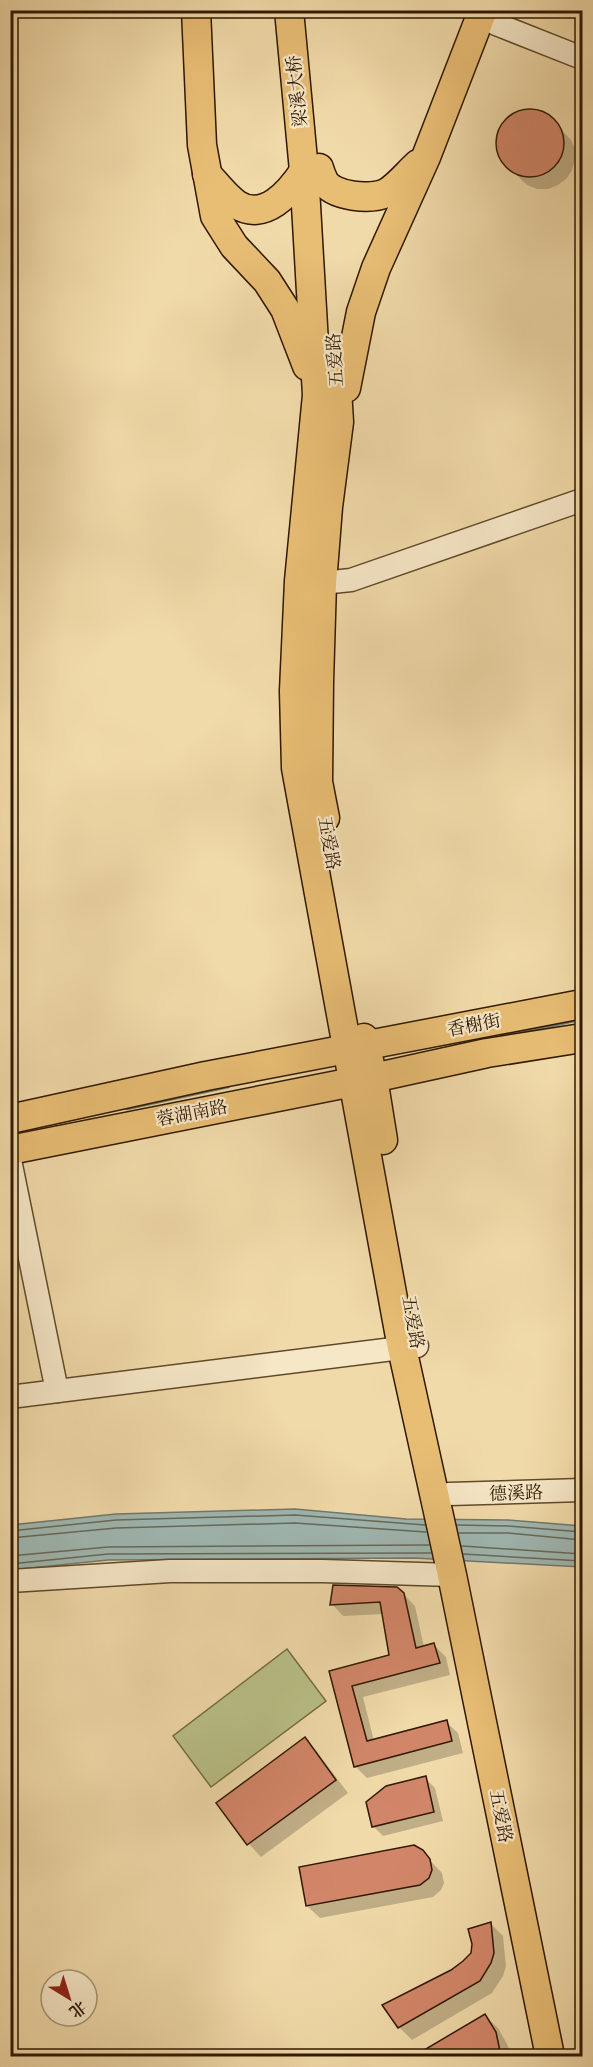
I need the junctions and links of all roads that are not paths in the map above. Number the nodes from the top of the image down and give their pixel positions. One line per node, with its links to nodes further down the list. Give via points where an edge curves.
1 (196, 10): 8 (main road)
2 (289, 10): 7 (main road, 梁溪大桥)
3 (304, 10): 7 (main road, 梁溪大桥)
4 (482, 11): 5 (street, via 496,24); 6 (main road)
5 (582, 58)
6 (426, 157): 7 (main road, via 385,193 368,196 337,191); 10 (main road, via 368,290)
7 (312, 169): 8 (main road, via 275,204 254,210 238,206); 9 (main road, 五爱路); 10 (main road, 五爱路, via 331,299)
8 (206, 172): 9 (main road, via 215,216 285,309)
9 (317, 395): 15 (main road, 五爱路, via 299,580 294,691 296,768)
10 (339, 422): 12 (main road, 五爱路)
11 (582, 501): 12 (street, via 351,580)
12 (322, 583): 15 (main road, 五爱路, via 318,782)
13 (582, 1004): 15 (main road, 香榭街)
14 (582, 1038): 16 (main road, 蓉湖南路, via 487,1053)
15 (356, 1046): 16 (main road, 五爱路); 17 (main road, 蓉湖南路)
16 (363, 1080): 18 (main road, 蓉湖南路); 20 (main road, 五爱路)
17 (10, 1119)
18 (10, 1149)
19 (10, 1160): 21 (street)
20 (409, 1347): 21 (street); 24 (main road, 五爱路)
21 (57, 1391): 22 (street)
22 (10, 1397)
23 (582, 1490): 24 (street, 德溪路)
24 (447, 1505): 25 (main road, 五爱路)
25 (459, 1575): 26 (street, via 322,1570 170,1571); 27 (main road, 五爱路); 28 (main road, 五爱路)
26 (10, 1581)
27 (550, 2056)
28 (565, 2056)

